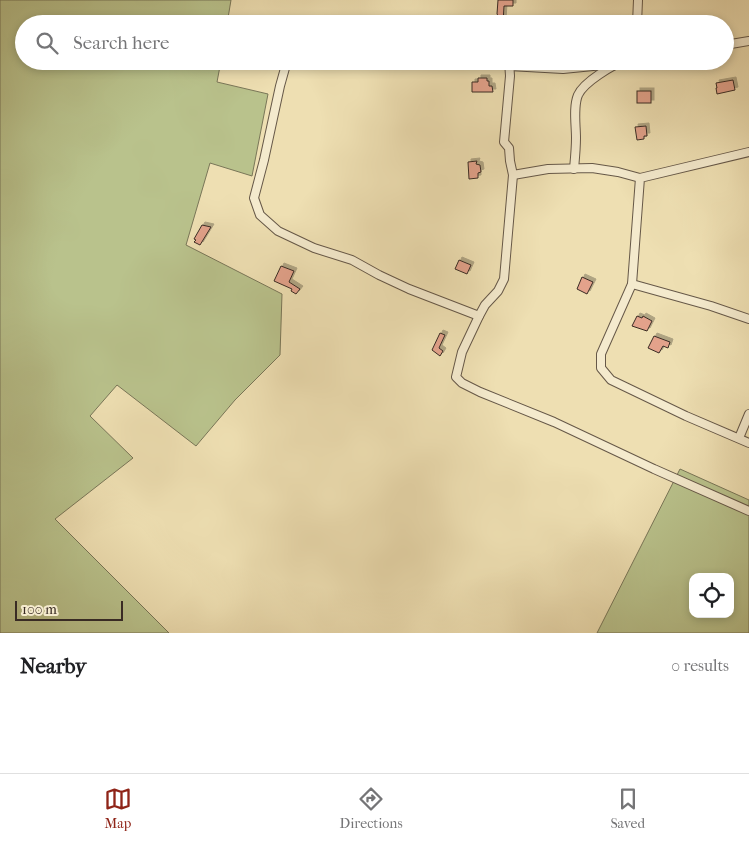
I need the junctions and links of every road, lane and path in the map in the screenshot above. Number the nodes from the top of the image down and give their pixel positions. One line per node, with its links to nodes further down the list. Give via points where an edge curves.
1 (638, 0): 2 (street)
2 (637, 15)
3 (749, 41): 4 (street)
4 (734, 44)
5 (284, 70): 13 (street, via 254,198 260,215 278,231 314,248 352,260 410,289)
6 (510, 70): 10 (street, via 504,142 509,148)
7 (607, 70): 9 (street, via 578,94)
8 (749, 152): 11 (street)
9 (574, 169): 10 (street); 11 (street, via 592,168)
10 (513, 174): 13 (street, via 504,279)
11 (640, 178): 12 (street)
12 (632, 284): 14 (street); 16 (street, via 601,354 601,368 611,380)
13 (479, 316): 18 (street, via 462,352 456,378 462,383)
14 (749, 319)
15 (749, 414): 16 (street)
16 (739, 438): 17 (street)
17 (749, 443)
18 (749, 511)

